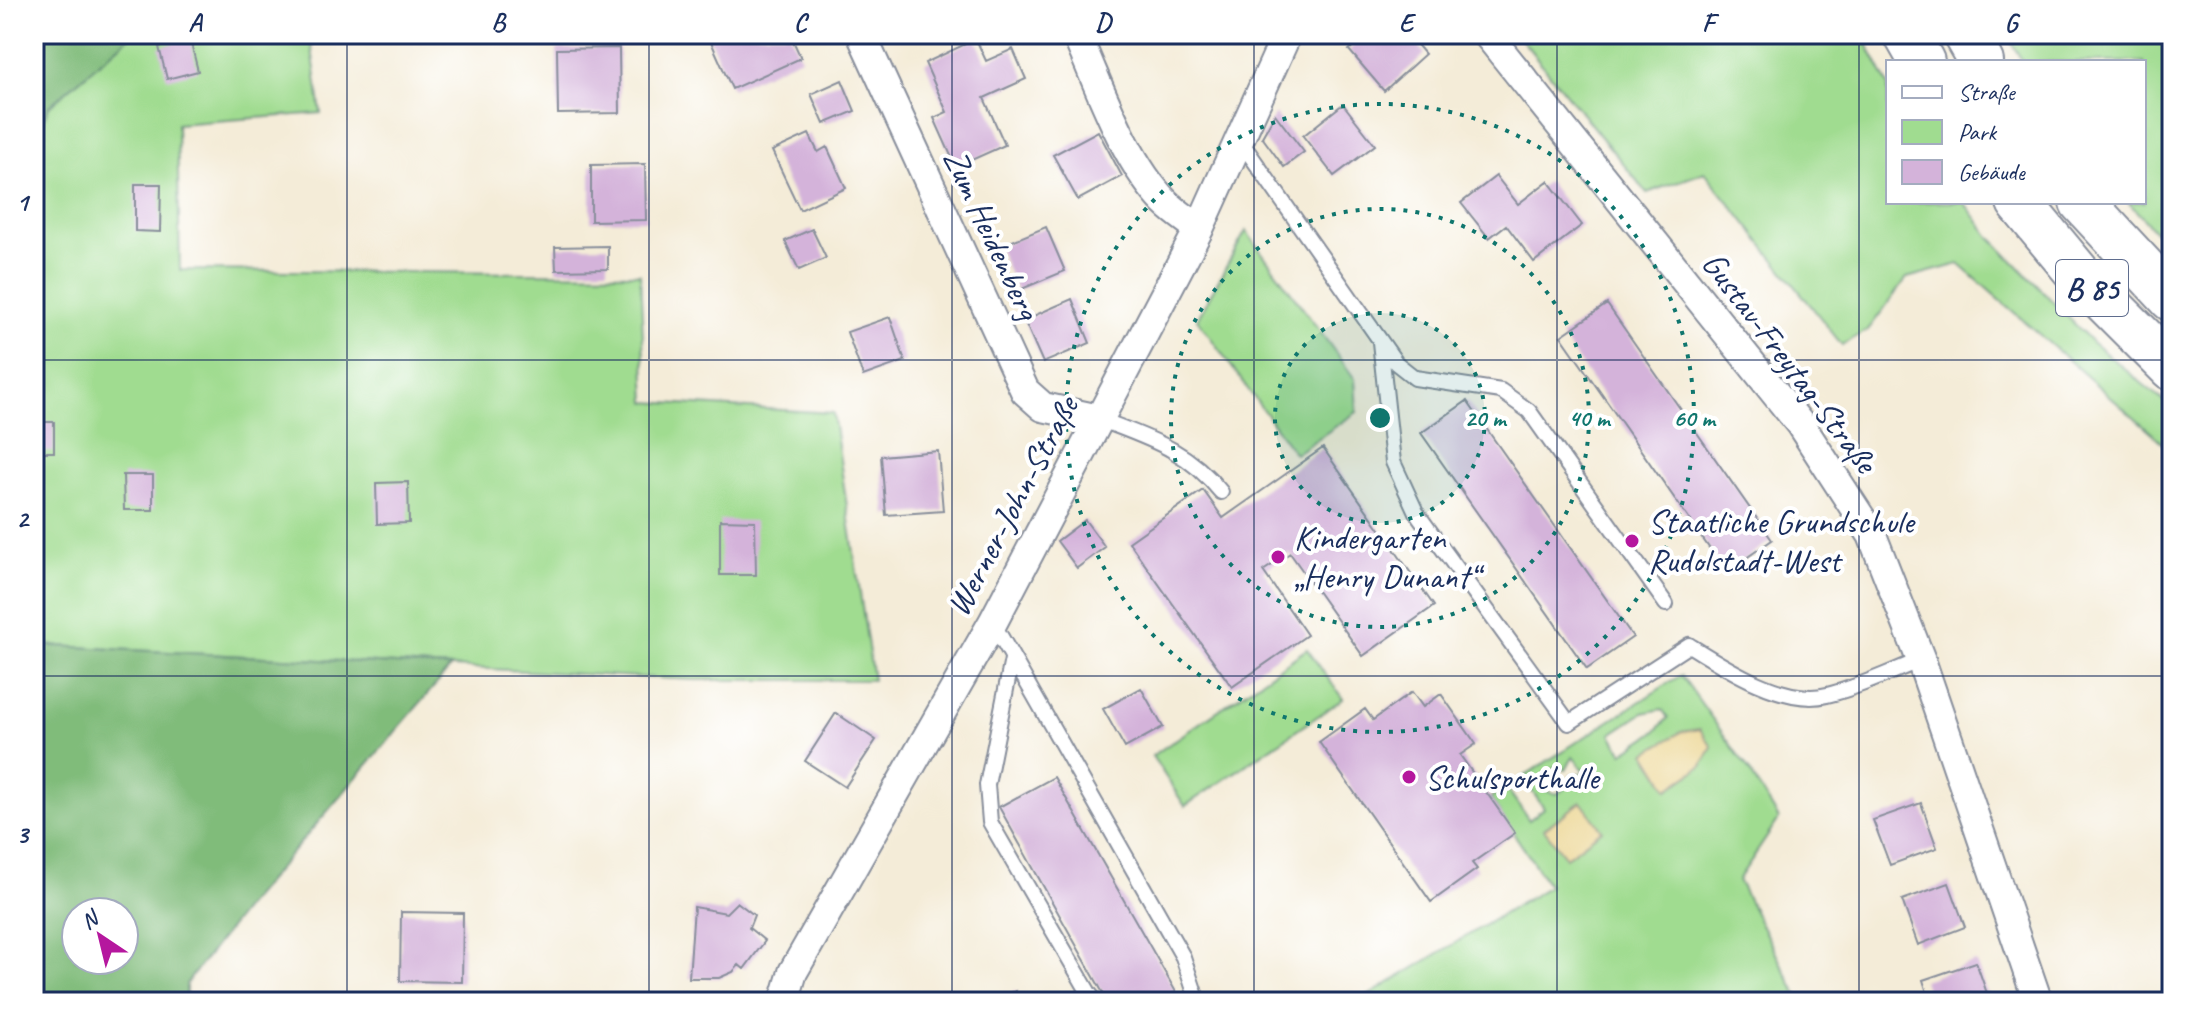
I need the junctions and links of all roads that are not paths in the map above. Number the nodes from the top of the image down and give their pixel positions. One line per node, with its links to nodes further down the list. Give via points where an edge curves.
1 (861, 34): 16 (street, Zum Heidenberg, via 1025,391 1043,407)
2 (1076, 34): 12 (street, via 1143,175 1166,203)
3 (1287, 34): 9 (street, Werner-John-Straße)
4 (1487, 34): 21 (street, Gustav-Freytag-Straße, via 1816,447 1872,535)
5 (1906, 34): 7 (main road)
6 (1965, 34): 8 (main road)
7 (1921, 60)
8 (1980, 60)
9 (1239, 139): 12 (street, Werner-John-Straße); 14 (lane)
10 (2021, 204): 15 (main road, B 85, via 2082,278)
11 (2084, 204): 13 (main road, B 85)
12 (1199, 229): 16 (street, Werner-John-Straße)
13 (2172, 299)
14 (1380, 342): 18 (lane, via 1415,378 1501,391 1529,411); 21 (lane, via 1393,462 1416,512 1569,723 1689,645 1727,669 1798,696 1825,696)
15 (2172, 368)
16 (1099, 419): 17 (lane, via 1175,451 1203,470); 19 (street, Werner-John-Straße)
17 (1221, 492)
18 (1666, 604)
19 (993, 622): 20 (lane); 23 (street, Werner-John-Straße, via 793,972)
20 (1012, 659): 22 (lane, via 987,785 990,822); 25 (lane, via 1183,957 1195,993)
21 (1921, 660): 26 (street, Gustav-Freytag-Straße)
22 (1092, 997): 24 (lane)
23 (784, 1002)
24 (1075, 1002)
25 (1192, 1002)
26 (2038, 1002)

